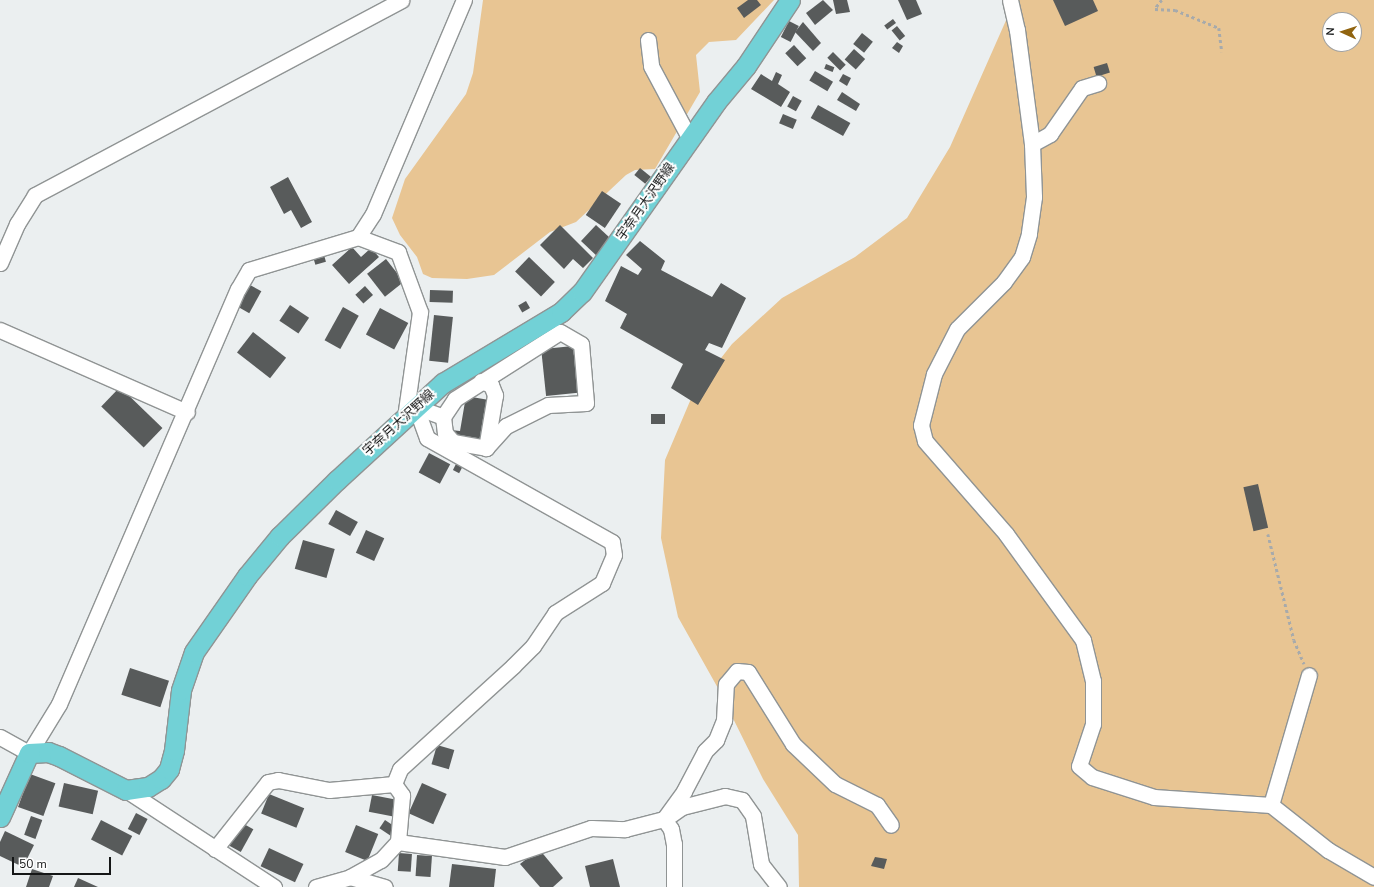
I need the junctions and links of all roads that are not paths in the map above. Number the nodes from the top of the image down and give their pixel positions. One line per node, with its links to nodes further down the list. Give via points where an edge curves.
1 (401, 0): 10 (street, via 35,195 17,224)
2 (464, 0): 9 (street, via 373,214)
3 (790, 0): 7 (main road, 宇奈月大沢野線, via 746,66)
4 (1010, 0): 8 (street, via 1019,44)
5 (648, 40): 7 (street, via 651,66)
6 (1098, 83): 8 (street, via 1082,88 1050,134)
7 (690, 138): 14 (main road, 宇奈月大沢野線, via 577,297 561,312 443,383)
8 (1032, 144): 22 (street, via 1034,197 1029,234 1022,257 1004,282 957,329 934,374 921,425 925,441 1006,534 1083,640 1093,681 1093,724 1079,766 1092,778 1154,797)
9 (358, 237): 13 (street, via 249,270 238,289); 14 (street, via 398,252 420,312)
10 (0, 263)
11 (0, 330): 13 (street)
12 (481, 381): 15 (street, via 447,406); 16 (street, via 491,385 495,395); 16 (street, via 560,332 581,344 586,403 548,404 506,426)
13 (187, 412): 19 (street, via 59,704)
14 (410, 412): 15 (street); 20 (street, via 427,438 612,542 614,555 602,583 555,613 533,646 400,769); 21 (main road, 宇奈月大沢野線, via 280,536 219,613 194,652 181,690 169,769 148,787)
15 (443, 417): 16 (street, via 445,433 453,442)
16 (486, 448)
17 (1309, 675): 22 (street)
18 (0, 737): 19 (street)
19 (29, 753): 21 (main road, via 48,752 59,756); 23 (main road)
20 (394, 784): 26 (street, via 402,795); 27 (street, via 329,790 278,780 268,782)
21 (126, 790): 27 (street)
22 (1271, 805): 28 (street, via 1328,850)
23 (0, 817)
24 (664, 819): 25 (street, via 684,791 705,751 716,740 724,720 726,684 737,671 748,672 792,744 835,784 877,805); 26 (street, via 625,829 591,828 505,857); 33 (street, via 671,830 674,844); 34 (street, via 682,807 725,796 742,800 753,816 761,864)
25 (891, 825)
26 (398, 842): 29 (street, via 381,860)
27 (215, 849): 30 (street)
28 (1374, 876)
29 (350, 877): 31 (street); 32 (street)
30 (274, 887)
31 (316, 887)
32 (385, 887)
33 (674, 887)
34 (779, 887)

